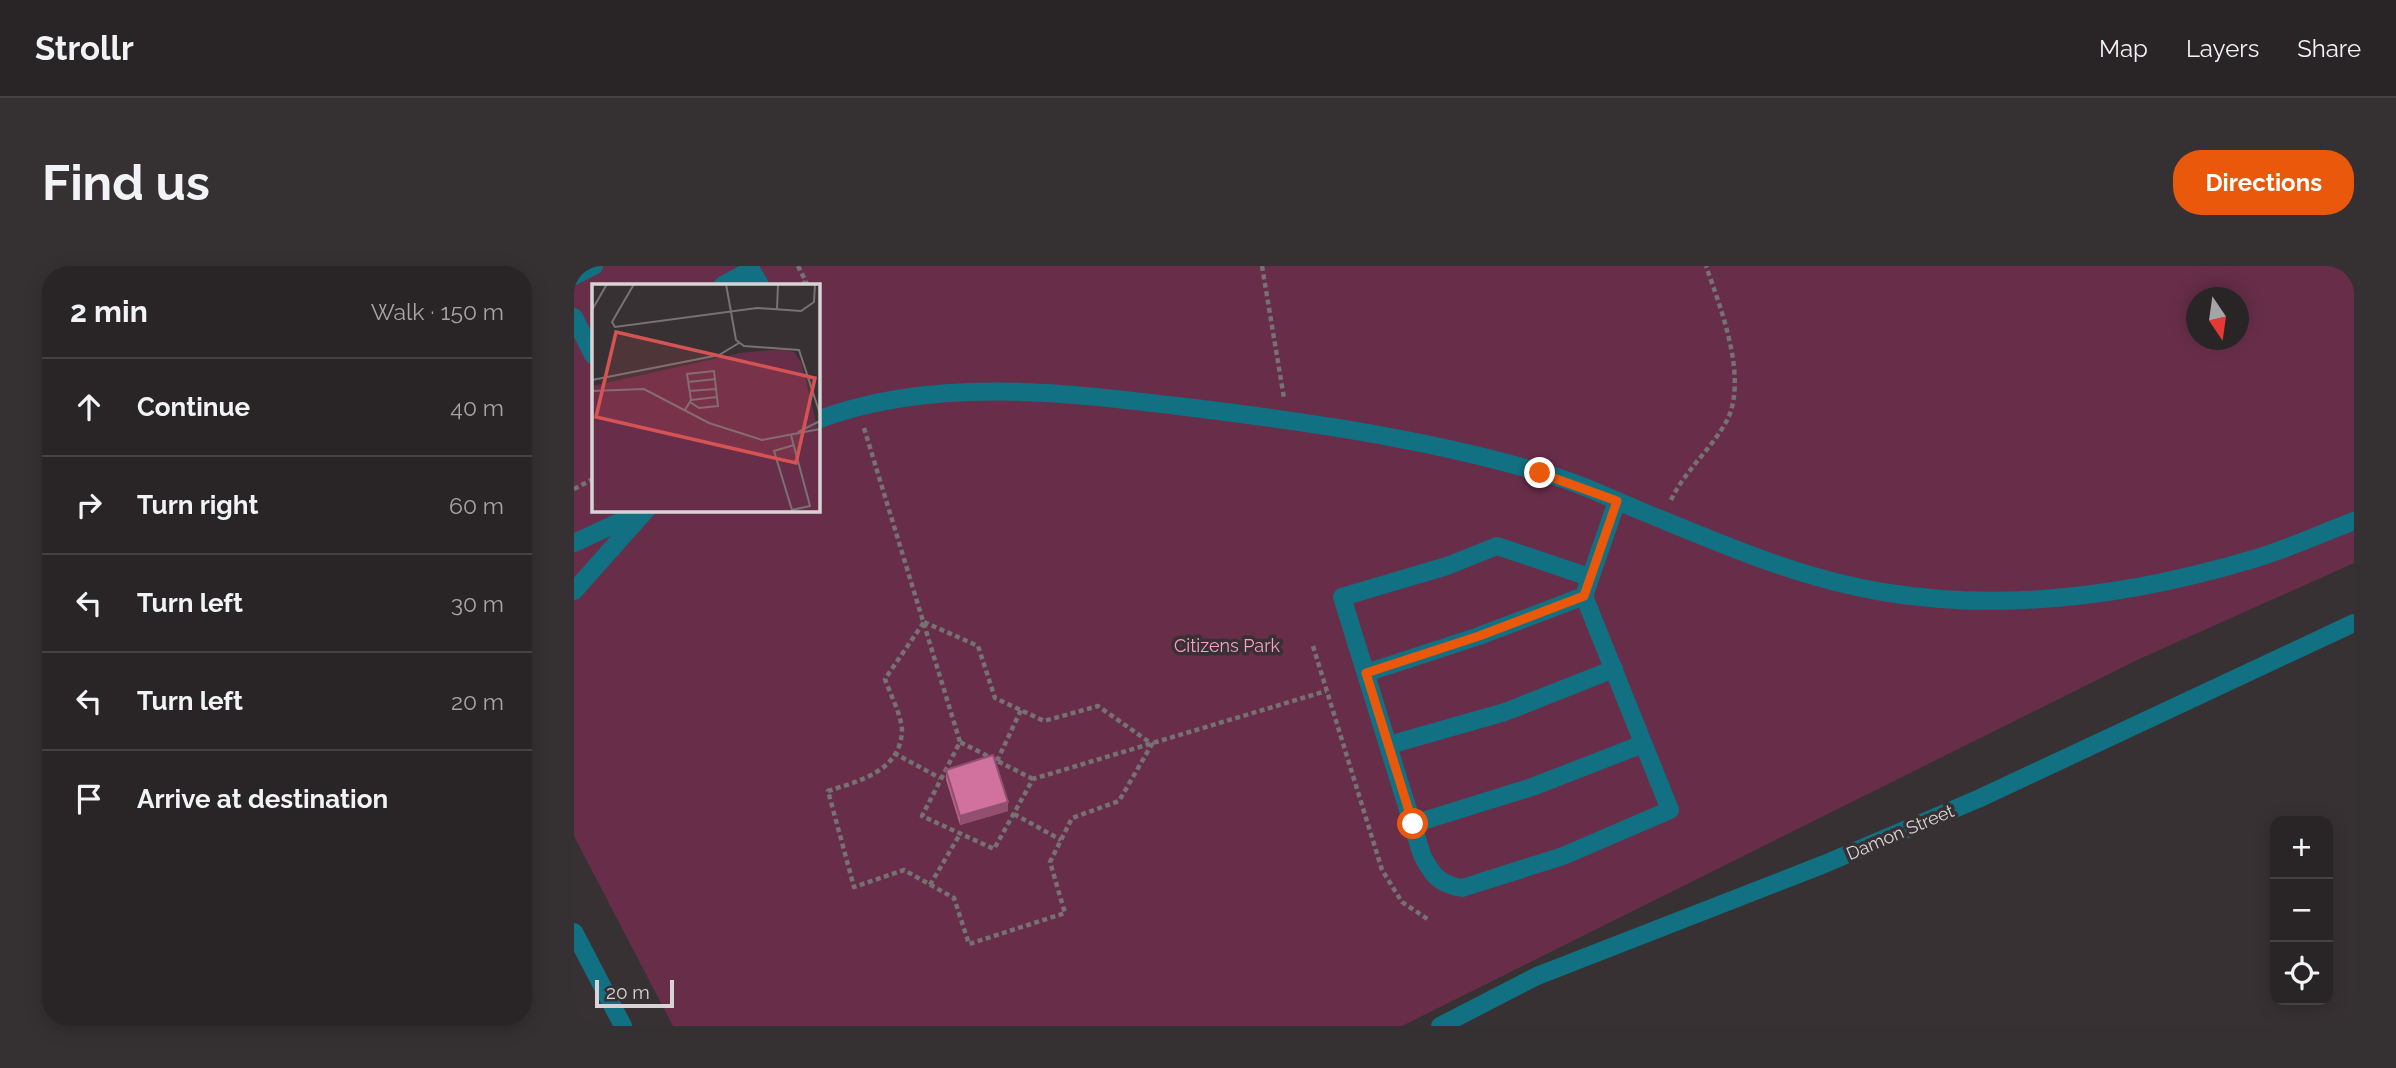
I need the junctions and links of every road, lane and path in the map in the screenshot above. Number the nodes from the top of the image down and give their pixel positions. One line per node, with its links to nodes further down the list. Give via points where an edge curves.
1 (594, 266): 6 (street)
2 (798, 266): 8 (path, via 806,282)
3 (1262, 266): 13 (path)
4 (1706, 266): 19 (path, via 1734,360 1732,407 1725,425 1677,487)
5 (754, 274): 7 (street)
6 (574, 276)
7 (726, 284)
8 (802, 284)
9 (574, 317): 10 (street)
10 (592, 353)
11 (858, 407): 12 (street); 13 (street, via 902,396 1001,392 1104,397); 25 (path)
12 (819, 419)
13 (1286, 420): 16 (street, via 1389,435 1562,479)
14 (592, 479): 15 (path)
15 (574, 489)
16 (1617, 501): 19 (street); 22 (street)
17 (645, 511): 21 (street)
18 (646, 511): 23 (street)
19 (1662, 520): 20 (street, via 1765,562 1827,580 1891,594 2001,601 2078,597 2148,584 2251,560)
20 (2354, 521)
21 (574, 543)
22 (1588, 577): 24 (street); 29 (street, via 1497,547 1342,597)
23 (574, 591)
24 (1584, 596): 28 (street); 29 (street)
25 (924, 622): 31 (path, via 978,646 995,698); 32 (path); 36 (path, via 885,679 902,730)
26 (2354, 623): 48 (street, Damon Street, via 1978,799 1537,976)
27 (1313, 646): 30 (path)
28 (1614, 669): 34 (street); 35 (street, via 1505,712)
29 (1366, 673): 35 (street)
30 (1326, 691): 33 (path); 45 (path, via 1382,870 1402,901)
31 (1021, 710): 33 (path, via 1044,721 1098,706); 37 (path)
32 (960, 743): 37 (path); 38 (path)
33 (1152, 744): 39 (path); 43 (path, via 1119,802 1072,818)
34 (1643, 744): 41 (street, via 1532,787); 41 (street, via 1670,810 1563,856 1462,888 1446,885 1433,876)
35 (1389, 746): 41 (street)
36 (894, 754): 38 (path); 44 (path, via 876,776 828,791 854,887 904,870)
37 (997, 761): 39 (path)
38 (940, 778): 42 (path, via 922,816)
39 (1034, 779): 40 (path)
40 (1014, 814): 42 (path, via 994,849); 43 (path)
41 (1413, 824)
42 (960, 834): 44 (path)
43 (1061, 841): 44 (path, via 1050,862 1065,913 969,944 954,898)
44 (930, 885)
45 (1429, 920)
46 (574, 932): 47 (street)
47 (623, 1026)
48 (1440, 1026)

